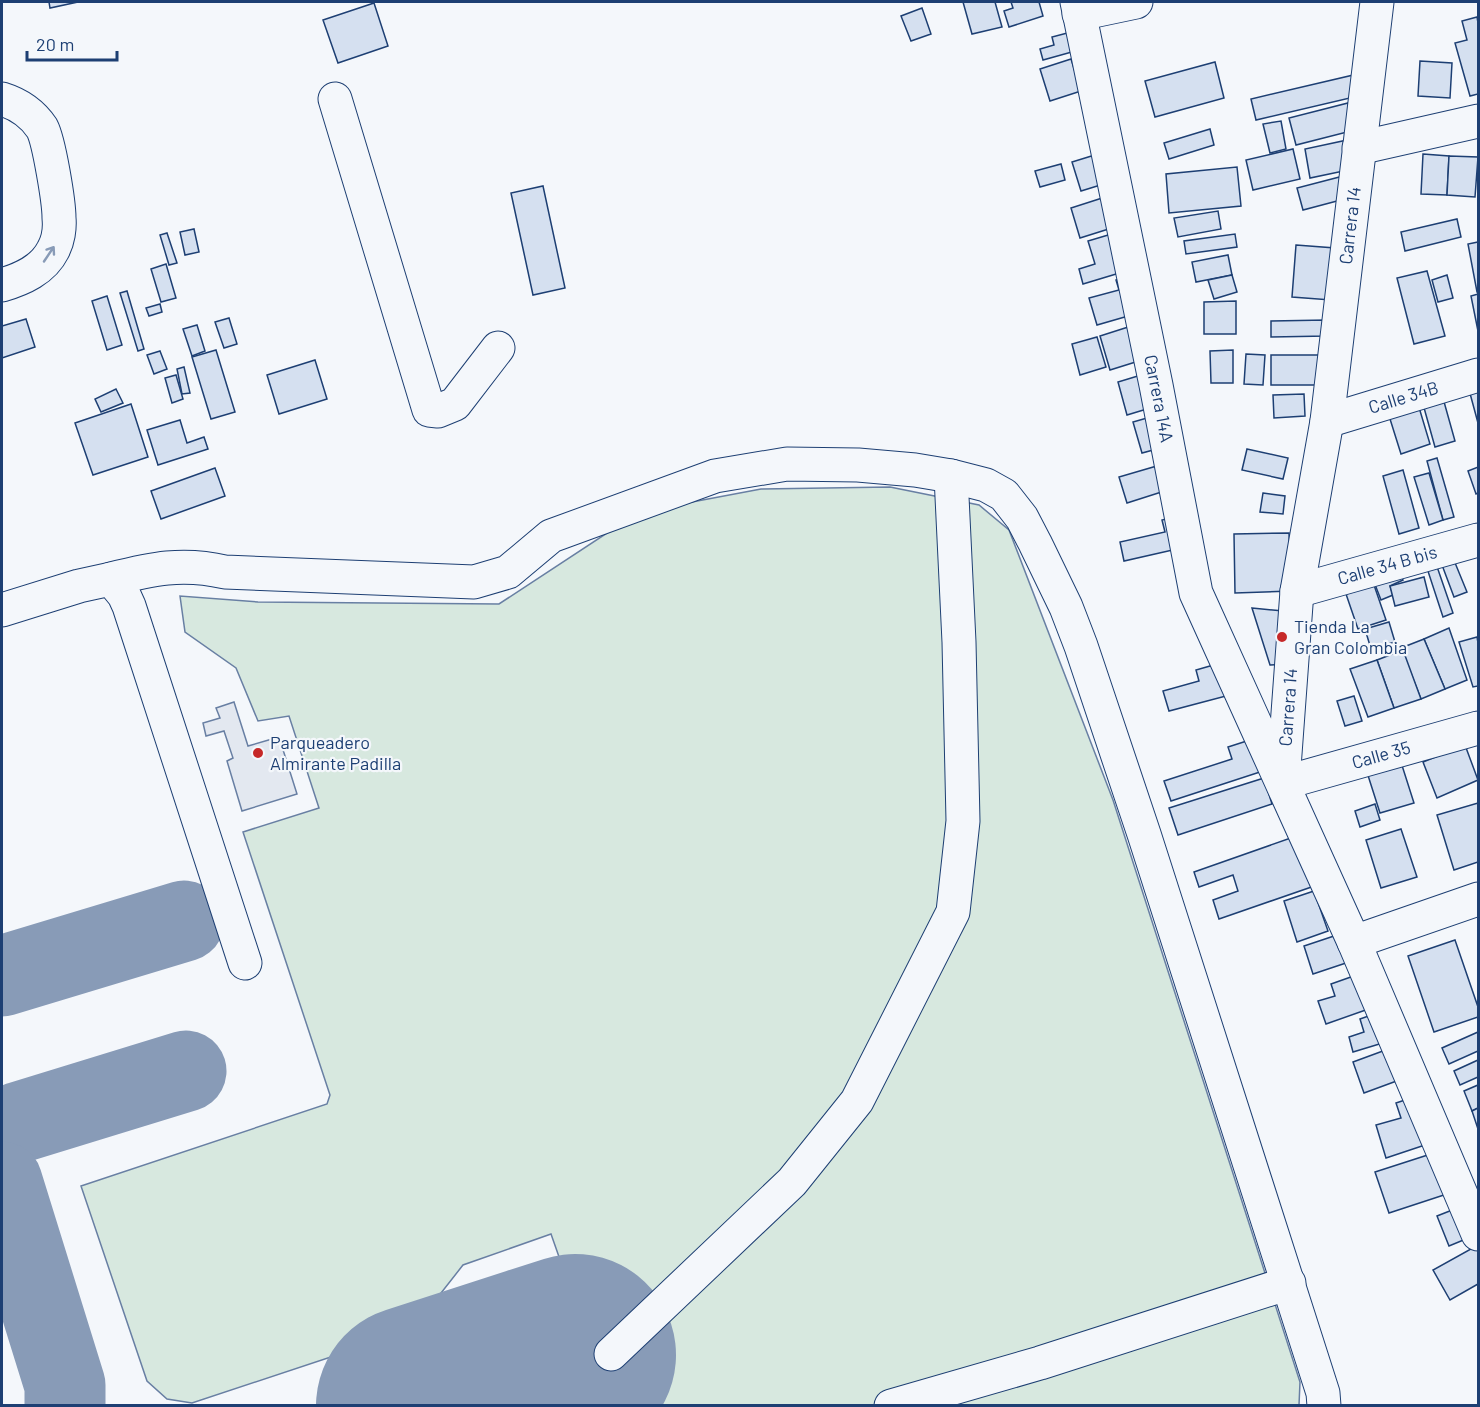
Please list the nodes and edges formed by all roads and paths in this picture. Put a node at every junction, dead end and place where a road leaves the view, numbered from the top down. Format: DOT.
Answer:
graph roads {
  1 [pos="1136,2"];
  2 [pos="1377,2"];
  3 [pos="1078,8"];
  4 [pos="2,99"];
  5 [pos="335,99"];
  6 [pos="1479,121"];
  7 [pos="1359,148"];
  8 [pos="2,285"];
  9 [pos="498,348"];
  10 [pos="1479,375"];
  11 [pos="1327,421"];
  12 [pos="951,476"];
  13 [pos="1479,540"];
  14 [pos="111,579"];
  15 [pos="1297,591"];
  16 [pos="2,610"];
  17 [pos="1479,728"];
  18 [pos="1283,783"];
  19 [pos="1479,899"];
  20 [pos="1354,942"];
  21 [pos="245,963"];
  22 [pos="1468,1180"];
  23 [pos="1479,1234"];
  24 [pos="1289,1284"];
  25 [pos="611,1354"];
  26 [pos="891,1406"];
  27 [pos="1324,1406"];
  1 -- 3 [label="street"];
  2 -- 7 [label="street, Carrera 14"];
  3 -- 18 [label="street, Carrera 14A"];
  8 -- 4 [label="street, one-way"];
  5 -- 9 [label="street"];
  6 -- 7 [label="street"];
  7 -- 11 [label="street, Carrera 14"];
  10 -- 11 [label="street, Calle 34B"];
  11 -- 15 [label="street, Carrera 14"];
  12 -- 14 [label="street"];
  12 -- 24 [label="street"];
  12 -- 25 [label="street"];
  13 -- 15 [label="street, Calle 34 B bis"];
  14 -- 16 [label="street"];
  14 -- 21 [label="street"];
  15 -- 18 [label="street, Carrera 14"];
  17 -- 18 [label="street, Calle 35"];
  18 -- 20 [label="street, Carrera 14"];
  19 -- 20 [label="street"];
  20 -- 22 [label="street, Carrera 14"];
  22 -- 23 [label="street, Carrera 14"];
  24 -- 26 [label="street"];
  24 -- 27 [label="street"];
}
